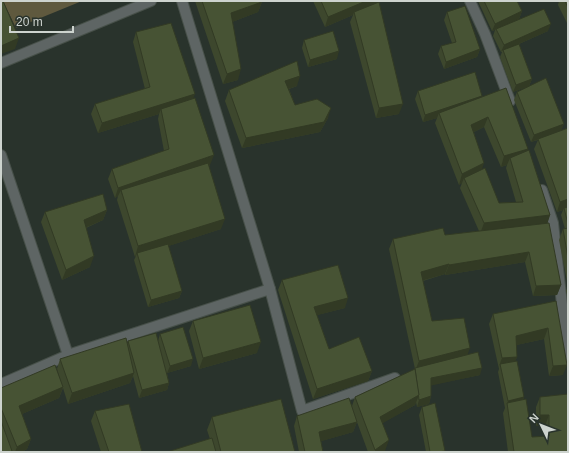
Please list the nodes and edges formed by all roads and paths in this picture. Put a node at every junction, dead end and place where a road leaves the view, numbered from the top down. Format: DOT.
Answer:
graph roads {
  1 [pos="151,1"];
  2 [pos="182,1"];
  3 [pos="470,1"];
  4 [pos="1,63"];
  5 [pos="514,114"];
  6 [pos="1,155"];
  7 [pos="538,179"];
  8 [pos="270,289"];
  9 [pos="68,355"];
  10 [pos="568,359"];
  11 [pos="395,378"];
  12 [pos="1,384"];
  1 -- 4 [label="street"];
  2 -- 8 [label="street"];
  3 -- 5 [label="street"];
  6 -- 9 [label="street"];
  7 -- 10 [label="street"];
  8 -- 9 [label="street"];
  8 -- 11 [label="street"];
  9 -- 12 [label="street"];
}
